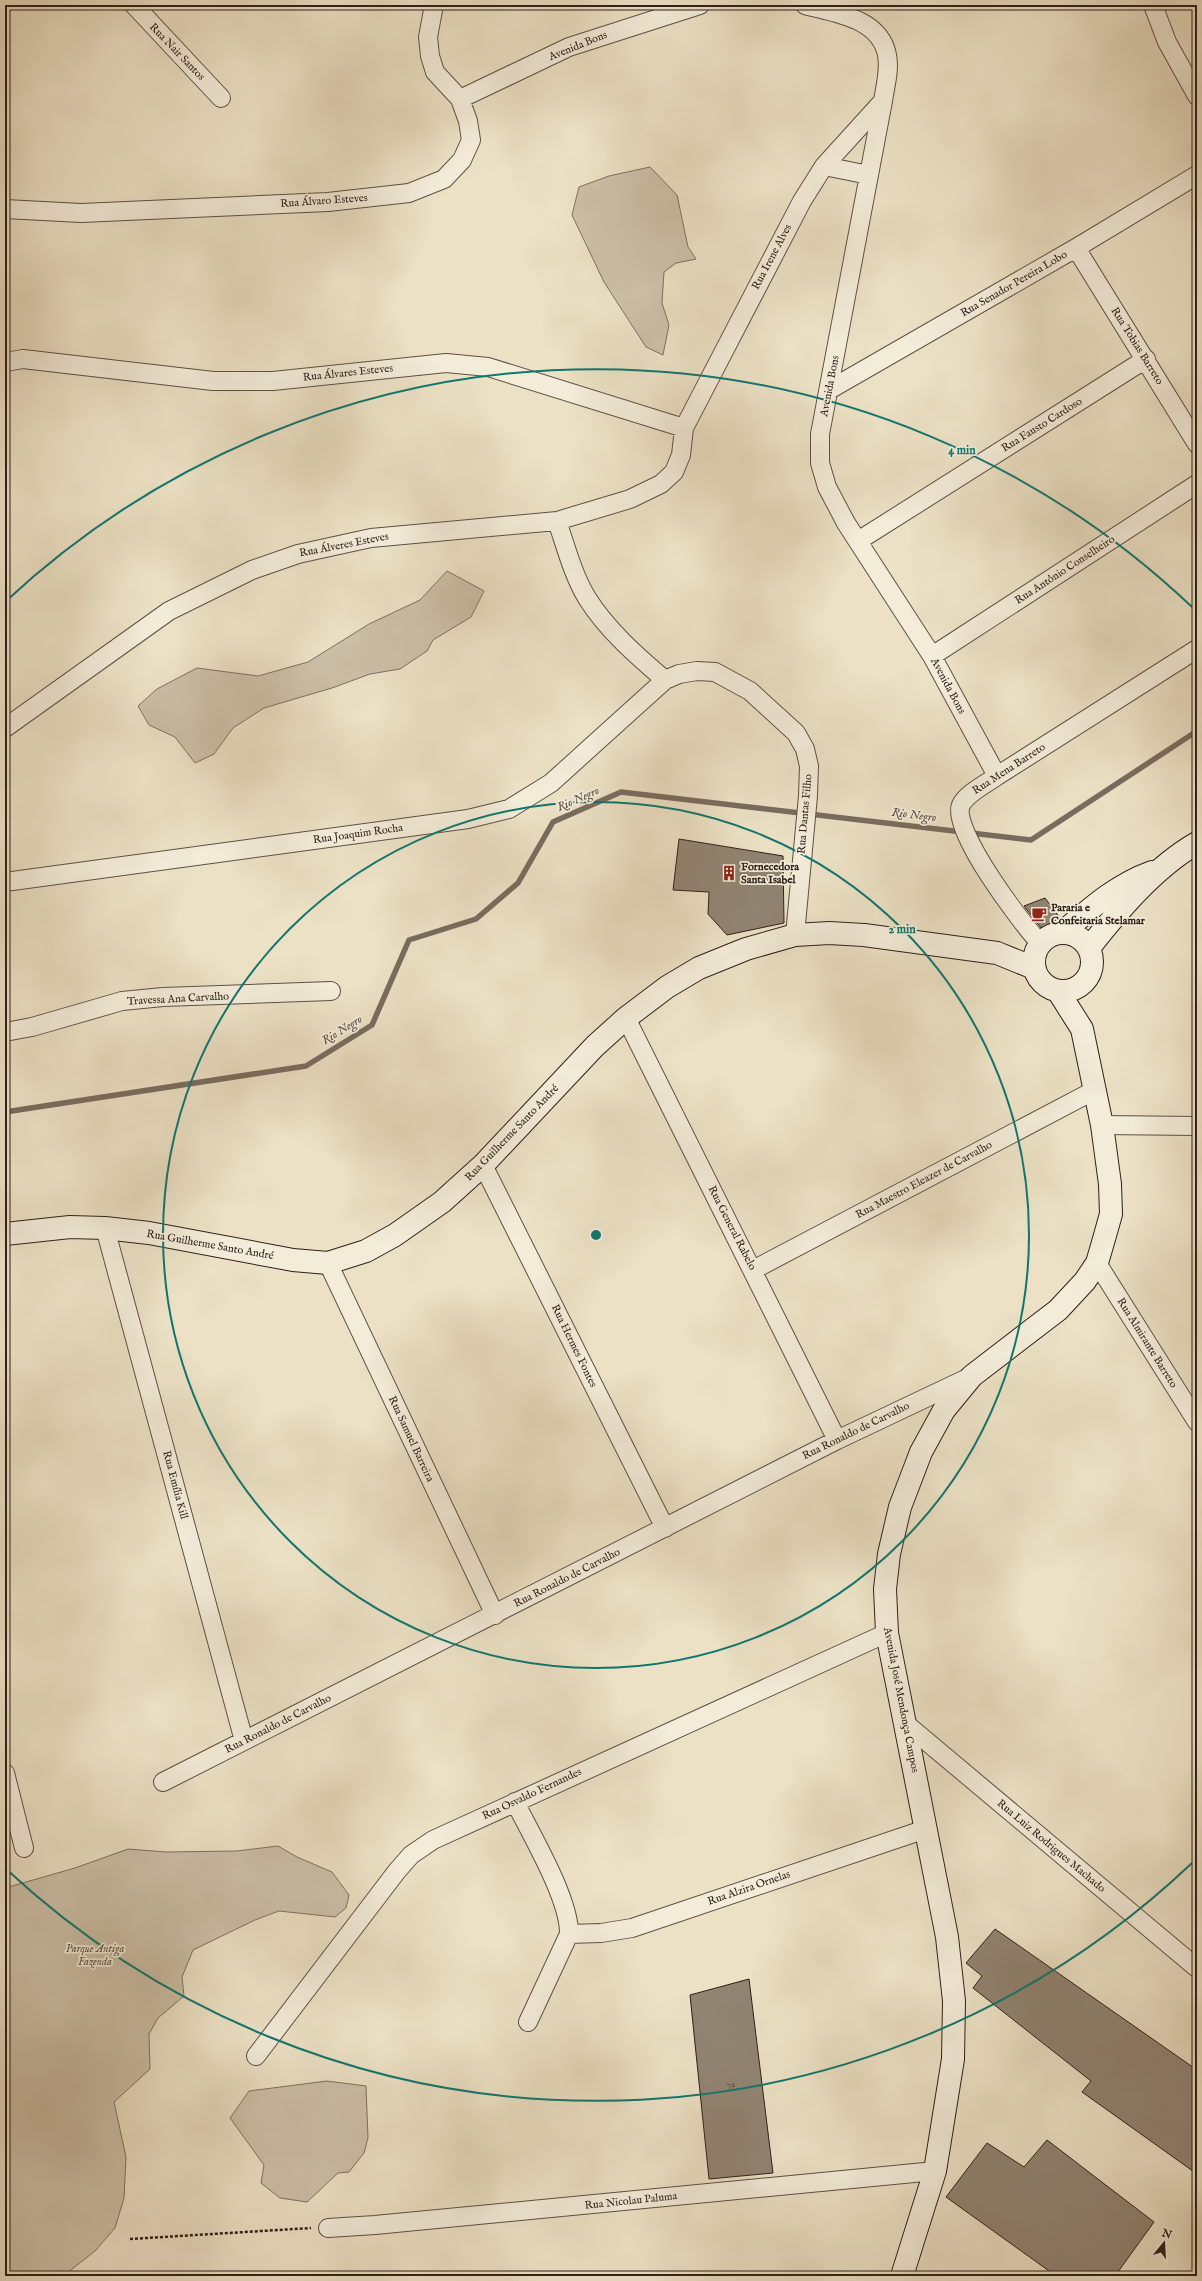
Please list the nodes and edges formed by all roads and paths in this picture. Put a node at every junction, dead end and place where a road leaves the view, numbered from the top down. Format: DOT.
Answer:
graph roads {
  1 [pos="134,5"];
  2 [pos="434,5"];
  3 [pos="700,5"];
  4 [pos="805,5"];
  5 [pos="1153,5"];
  6 [pos="1195,85"];
  7 [pos="221,98"];
  8 [pos="460,99"];
  9 [pos="883,101"];
  10 [pos="824,166"];
  11 [pos="1197,174"];
  12 [pos="869,175"];
  13 [pos="5,208"];
  14 [pos="1076,248"];
  15 [pos="1146,359"];
  16 [pos="5,362"];
  17 [pos="829,390"];
  18 [pos="684,428"];
  19 [pos="1197,444"];
  20 [pos="1197,484"];
  21 [pos="557,521"];
  22 [pos="858,541"];
  23 [pos="1197,649"];
  24 [pos="932,656"];
  25 [pos="665,680"];
  26 [pos="5,728"];
  27 [pos="997,776"];
  28 [pos="1195,847"];
  29 [pos="1162,869"];
  30 [pos="5,882"];
  31 [pos="1062,933"];
  32 [pos="795,935"];
  33 [pos="1089,948"];
  34 [pos="1037,953"];
  35 [pos="1088,978"];
  36 [pos="331,991"];
  37 [pos="1058,991"];
  38 [pos="626,1018"];
  39 [pos="1082,1029"];
  40 [pos="5,1032"];
  41 [pos="1095,1090"];
  42 [pos="1102,1125"];
  43 [pos="1197,1126"];
  44 [pos="484,1165"];
  45 [pos="105,1228"];
  46 [pos="5,1234"];
  47 [pos="328,1263"];
  48 [pos="1097,1263"];
  49 [pos="753,1270"];
  50 [pos="972,1376"];
  51 [pos="1197,1422"];
  52 [pos="837,1440"];
  53 [pos="664,1528"];
  54 [pos="495,1615"];
  55 [pos="887,1633"];
  56 [pos="906,1724"];
  57 [pos="244,1741"];
  58 [pos="5,1773"];
  59 [pos="163,1782"];
  60 [pos="515,1802"];
  61 [pos="926,1829"];
  62 [pos="24,1848"];
  63 [pos="570,1934"];
  64 [pos="1197,1968"];
  65 [pos="528,2022"];
  66 [pos="256,2056"];
  67 [pos="935,2171"];
  68 [pos="328,2228"];
  69 [pos="130,2239"];
  70 [pos="902,2276"];
  1 -- 7 [label="street, Rua Nair Santos"];
  2 -- 8 [label="street, Rua Álvaro Esteves"];
  3 -- 8 [label="street, Avenida Bons"];
  4 -- 9 [label="street, Avenida Bons"];
  5 -- 6 [label="street"];
  8 -- 13 [label="street, Rua Álvaro Esteves"];
  9 -- 10 [label="street, Rua Irene Alves"];
  9 -- 12 [label="street, Avenida Bons"];
  10 -- 12 [label="street"];
  10 -- 18 [label="street, Rua Irene Alves"];
  11 -- 14 [label="street, Rua Senador Pereira Lobo"];
  12 -- 17 [label="street, Avenida Bons"];
  14 -- 15 [label="street, Rua Tobias Barreto"];
  14 -- 17 [label="street, Rua Senador Pereira Lobo"];
  15 -- 19 [label="street, Rua Tobias Barreto"];
  15 -- 22 [label="street, Rua Fausto Cardoso"];
  16 -- 18 [label="street, Rua Álvares Esteves"];
  17 -- 22 [label="street, Avenida Bons"];
  18 -- 21 [label="street, Rua Álveres Esteves"];
  20 -- 24 [label="street, Rua Antônio Conselheiro"];
  21 -- 25 [label="street"];
  21 -- 26 [label="street, Rua Álveres Esteves"];
  22 -- 24 [label="street, Avenida Bons"];
  23 -- 27 [label="street, Rua Mena Barreto"];
  24 -- 27 [label="street, Avenida Bons"];
  25 -- 30 [label="street, Rua Joaquim Rocha"];
  25 -- 32 [label="street, Rua Dantas Filho"];
  27 -- 34 [label="street, Rua Mena Barreto"];
  28 -- 29 [label="main road"];
  29 -- 31 [label="main road"];
  29 -- 33 [label="main road"];
  31 -- 33 [label="main road"];
  31 -- 34 [label="main road"];
  32 -- 34 [label="main road, Rua Guilherme Santo André"];
  32 -- 38 [label="main road, Rua Guilherme Santo André"];
  33 -- 35 [label="main road"];
  34 -- 37 [label="main road"];
  35 -- 37 [label="main road"];
  35 -- 39 [label="main road, Avenida José Mendonça Campos"];
  36 -- 40 [label="street, Travessa Ana Carvalho"];
  37 -- 39 [label="main road, Avenida José Mendonça Campos"];
  38 -- 44 [label="main road, Rua Guilherme Santo André"];
  38 -- 49 [label="street, Rua General Rabelo"];
  39 -- 41 [label="main road, Avenida José Mendonça Campos"];
  41 -- 42 [label="main road, Avenida José Mendonça Campos"];
  41 -- 49 [label="street, Rua Maestro Eleazer de Carvalho"];
  42 -- 43 [label="street"];
  42 -- 48 [label="main road, Avenida José Mendonça Campos"];
  44 -- 47 [label="main road, Rua Guilherme Santo André"];
  44 -- 53 [label="street, Rua Hermes Fontes"];
  45 -- 46 [label="main road, Rua Guilherme Santo André"];
  45 -- 47 [label="main road, Rua Guilherme Santo André"];
  45 -- 57 [label="street, Rua Emília Kill"];
  47 -- 54 [label="street, Rua Samuel Barreira"];
  48 -- 50 [label="main road, Avenida José Mendonça Campos"];
  48 -- 51 [label="street, Rua Almirante Barreto"];
  49 -- 52 [label="street, Rua General Rabelo"];
  50 -- 52 [label="street, Rua Ronaldo de Carvalho"];
  50 -- 55 [label="main road, Avenida José Mendonça Campos"];
  52 -- 53 [label="street, Rua Ronaldo de Carvalho"];
  53 -- 54 [label="street, Rua Ronaldo de Carvalho"];
  54 -- 57 [label="street, Rua Ronaldo de Carvalho"];
  55 -- 56 [label="main road, Avenida José Mendonça Campos"];
  55 -- 60 [label="street, Rua Osvaldo Fernandes"];
  56 -- 61 [label="main road, Avenida José Mendonça Campos"];
  56 -- 64 [label="street, Rua Luiz Rodrigues Machado"];
  57 -- 59 [label="street, Rua Ronaldo de Carvalho"];
  58 -- 62 [label="street"];
  60 -- 63 [label="street"];
  60 -- 66 [label="street, Rua Osvaldo Fernandes"];
  61 -- 63 [label="street, Rua Alzira Ornelas"];
  61 -- 67 [label="main road, Avenida José Mendonça Campos"];
  63 -- 65 [label="street"];
  67 -- 68 [label="street, Rua Nicolau Paluma"];
  67 -- 70 [label="main road, Avenida José Mendonça Campos"];
  68 -- 69 [label="path"];
}
